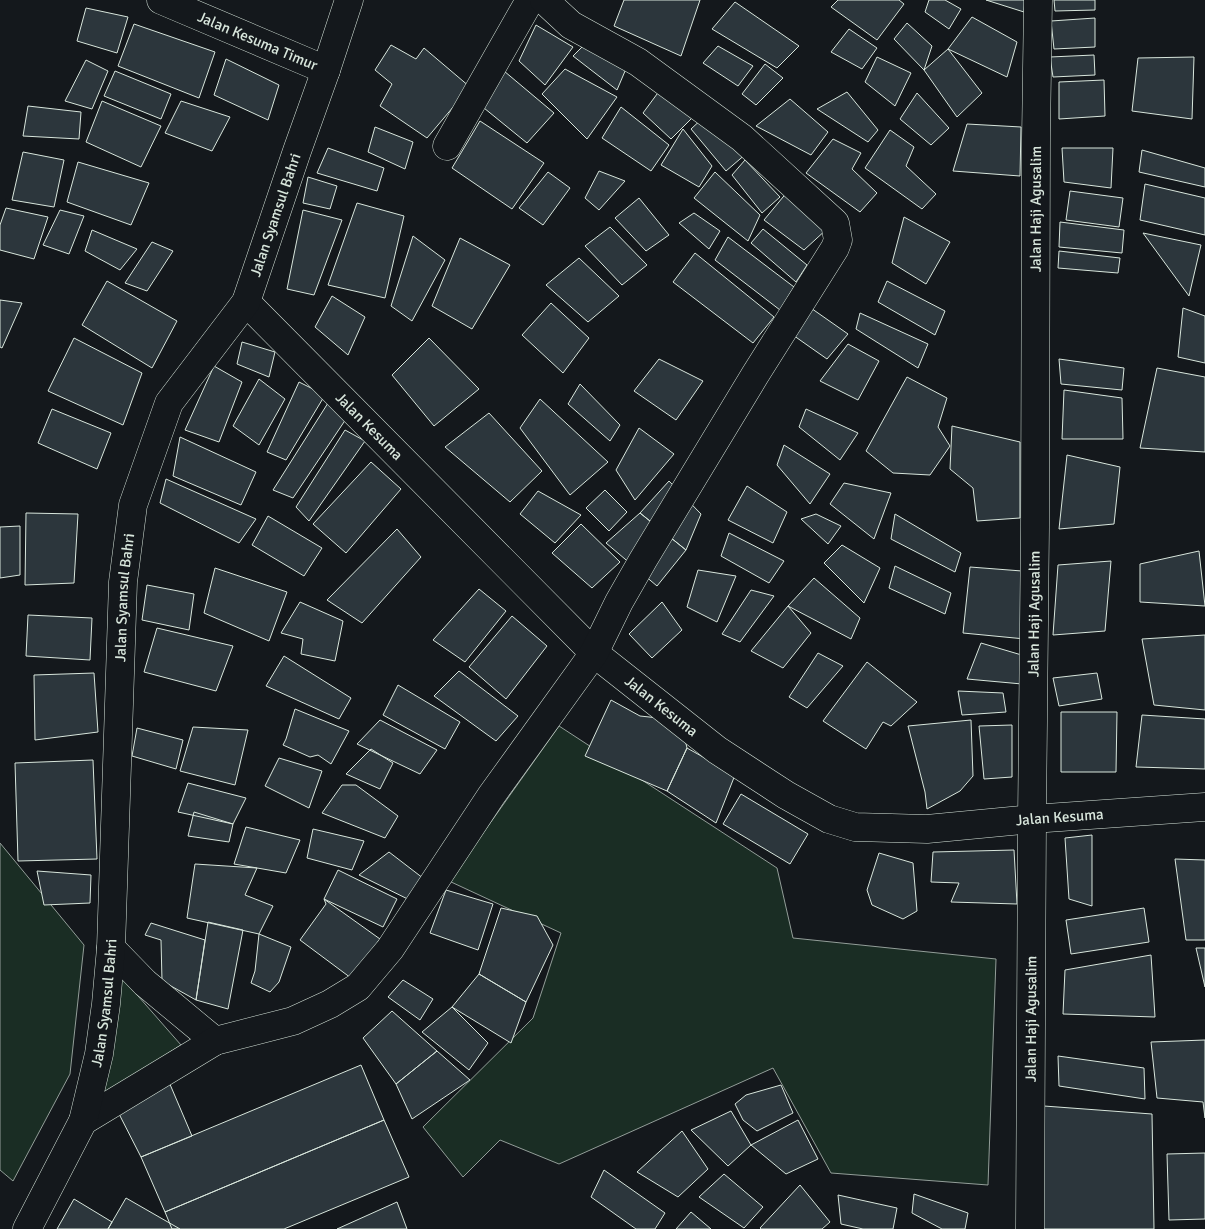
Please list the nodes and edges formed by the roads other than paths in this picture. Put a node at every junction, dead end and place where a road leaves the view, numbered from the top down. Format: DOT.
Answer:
graph roads {
  1 [pos="162,0"];
  2 [pos="349,0"];
  3 [pos="530,0"];
  4 [pos="544,0"];
  5 [pos="1038,0"];
  6 [pos="326,70"];
  7 [pos="447,146"];
  8 [pos="246,302"];
  9 [pos="594,653"];
  10 [pos="1205,806"];
  11 [pos="1032,819"];
  12 [pos="111,948"];
  13 [pos="215,1041"];
  14 [pos="83,1121"];
  15 [pos="27,1229"];
  16 [pos="1030,1229"];
  1 -- 6 [label="street, Jalan Kesuma Timur"];
  2 -- 6 [label="street, Jalan Syamsul Bahri"];
  3 -- 7 [label="street"];
  4 -- 9 [label="street"];
  5 -- 11 [label="street, Jalan Haji Agusalim"];
  6 -- 8 [label="street, Jalan Syamsul Bahri"];
  8 -- 9 [label="street, Jalan Kesuma"];
  8 -- 12 [label="street, Jalan Syamsul Bahri"];
  9 -- 11 [label="street, Jalan Kesuma"];
  9 -- 13 [label="street"];
  10 -- 11 [label="street, Jalan Kesuma"];
  11 -- 16 [label="street, Jalan Haji Agusalim"];
  12 -- 13 [label="street"];
  12 -- 14 [label="street, Jalan Syamsul Bahri"];
  13 -- 14 [label="street"];
  14 -- 15 [label="street, Jalan Syamsul Bahri"];
}
